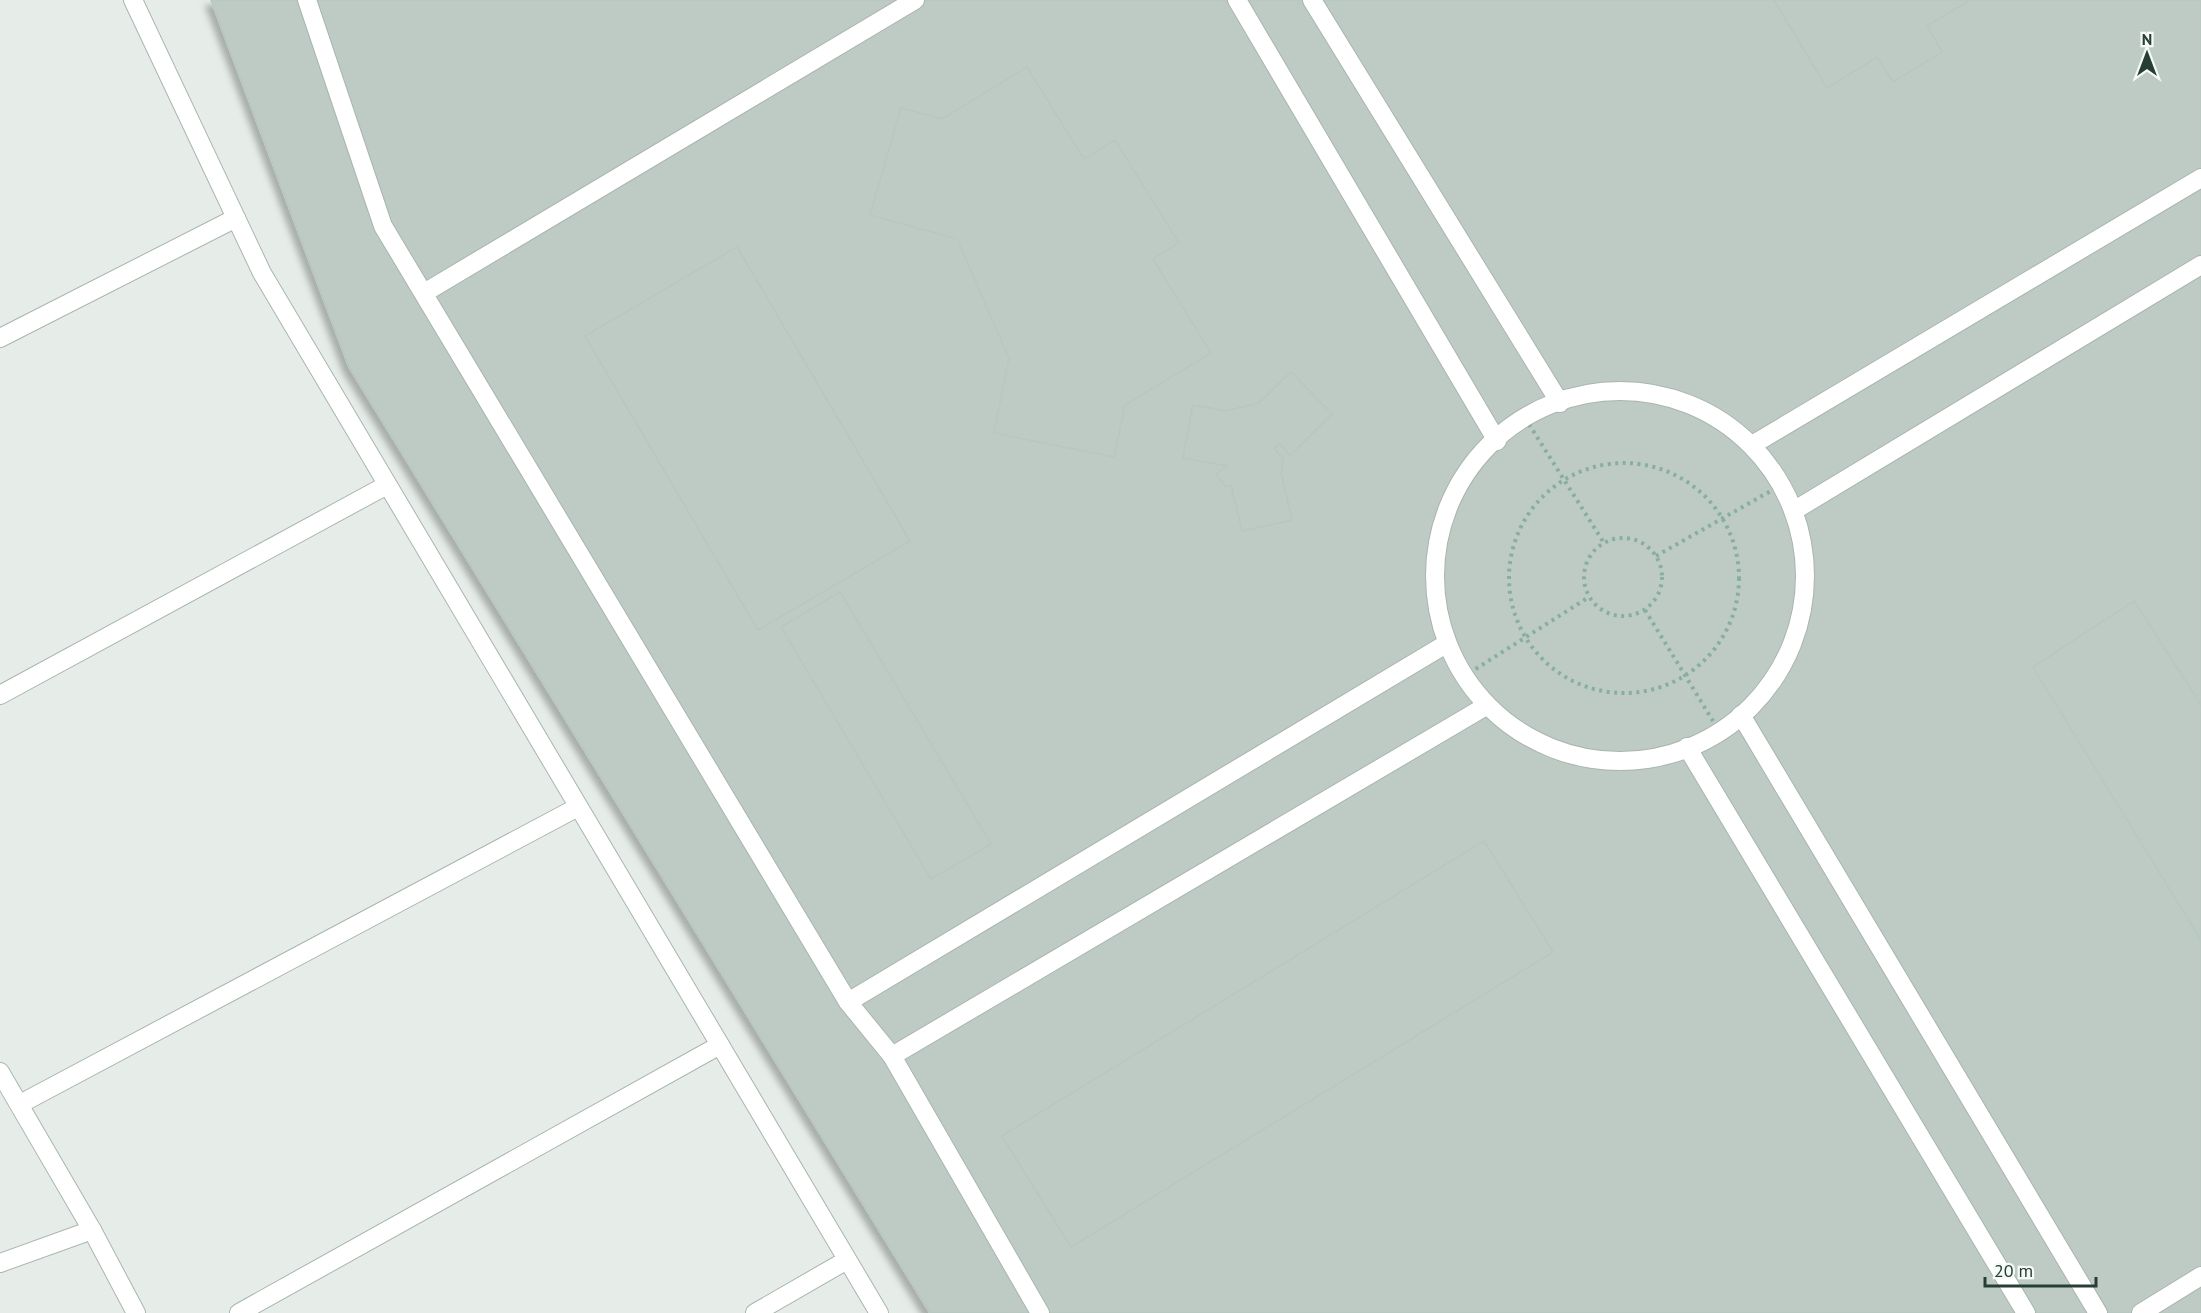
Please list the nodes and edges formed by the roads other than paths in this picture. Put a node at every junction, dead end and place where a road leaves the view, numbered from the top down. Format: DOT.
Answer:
graph roads {
  1 [pos="133,0"];
  2 [pos="307,0"];
  3 [pos="915,0"];
  4 [pos="1237,0"];
  5 [pos="1312,0"];
  6 [pos="2201,178"];
  7 [pos="236,218"];
  8 [pos="2201,265"];
  9 [pos="424,293"];
  10 [pos="0,338"];
  11 [pos="1560,402"];
  12 [pos="1497,441"];
  13 [pos="1752,445"];
  14 [pos="387,485"];
  15 [pos="1795,510"];
  16 [pos="1446,644"];
  17 [pos="0,695"];
  18 [pos="1486,706"];
  19 [pos="1741,715"];
  20 [pos="1687,747"];
  21 [pos="578,807"];
  22 [pos="849,1002"];
  23 [pos="720,1045"];
  24 [pos="892,1056"];
  25 [pos="2,1079"];
  26 [pos="20,1104"];
  27 [pos="92,1230"];
  28 [pos="847,1260"];
  29 [pos="0,1263"];
  30 [pos="2201,1276"];
  31 [pos="136,1313"];
  32 [pos="240,1313"];
  33 [pos="755,1313"];
  34 [pos="879,1313"];
  35 [pos="1040,1313"];
  36 [pos="2026,1313"];
  37 [pos="2098,1313"];
  38 [pos="2141,1313"];
  1 -- 7 [label="street"];
  2 -- 9 [label="street"];
  3 -- 9 [label="street"];
  4 -- 12 [label="street"];
  5 -- 11 [label="street"];
  6 -- 13 [label="street"];
  7 -- 10 [label="street"];
  7 -- 14 [label="street"];
  8 -- 15 [label="street"];
  9 -- 22 [label="street"];
  11 -- 12 [label="street"];
  11 -- 13 [label="street"];
  12 -- 16 [label="street"];
  13 -- 15 [label="street"];
  14 -- 17 [label="street"];
  14 -- 21 [label="street"];
  15 -- 19 [label="street"];
  16 -- 18 [label="street"];
  16 -- 22 [label="street"];
  18 -- 20 [label="street"];
  18 -- 24 [label="street"];
  19 -- 20 [label="street"];
  19 -- 37 [label="street"];
  20 -- 36 [label="street"];
  21 -- 23 [label="street"];
  21 -- 26 [label="street"];
  22 -- 24 [label="street"];
  23 -- 28 [label="street"];
  23 -- 32 [label="street"];
  24 -- 35 [label="street"];
  25 -- 26 [label="street"];
  26 -- 27 [label="street"];
  27 -- 29 [label="street"];
  27 -- 31 [label="street"];
  28 -- 33 [label="street"];
  28 -- 34 [label="street"];
  30 -- 38 [label="street"];
}
